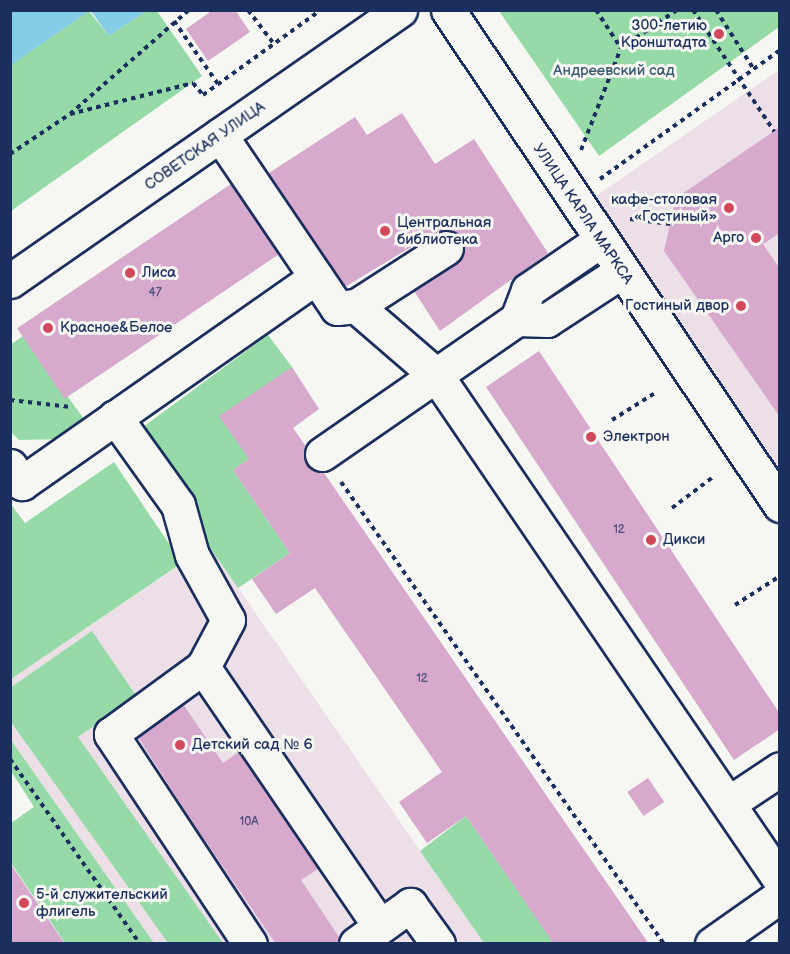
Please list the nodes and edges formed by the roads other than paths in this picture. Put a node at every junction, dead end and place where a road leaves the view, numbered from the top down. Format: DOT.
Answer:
graph roads {
  1 [pos="400,10"];
  2 [pos="448,10"];
  3 [pos="220,135"];
  4 [pos="601,240"];
  5 [pos="446,248"];
  6 [pos="622,271"];
  7 [pos="316,277"];
  8 [pos="10,281"];
  9 [pos="356,306"];
  10 [pos="517,319"];
  11 [pos="436,375"];
  12 [pos="117,415"];
  13 [pos="322,454"];
  14 [pos="10,466"];
  15 [pos="780,505"];
  16 [pos="203,667"];
  17 [pos="780,770"];
  18 [pos="729,803"];
  19 [pos="780,880"];
  20 [pos="780,896"];
  21 [pos="368,935"];
  22 [pos="250,944"];
  23 [pos="438,944"];
  24 [pos="712,944"];
  1 -- 3 [label="street, СОВЕТСКАЯ УЛИЦА"];
  2 -- 4 [label="street, УЛИЦА КАРЛА МАРКСА"];
  3 -- 7 [label="street"];
  3 -- 8 [label="street, СОВЕТСКАЯ УЛИЦА"];
  4 -- 6 [label="street, УЛИЦА КАРЛА МАРКСА"];
  4 -- 10 [label="street"];
  5 -- 9 [label="street"];
  6 -- 10 [label="street"];
  6 -- 15 [label="street, УЛИЦА КАРЛА МАРКСА"];
  7 -- 9 [label="street"];
  7 -- 12 [label="street"];
  9 -- 11 [label="street"];
  10 -- 11 [label="street"];
  11 -- 13 [label="street"];
  11 -- 18 [label="street"];
  12 -- 14 [label="street"];
  12 -- 16 [label="street"];
  16 -- 21 [label="street"];
  16 -- 22 [label="street"];
  17 -- 18 [label="street"];
  18 -- 19 [label="street"];
  20 -- 24 [label="street"];
  21 -- 23 [label="street"];
}
